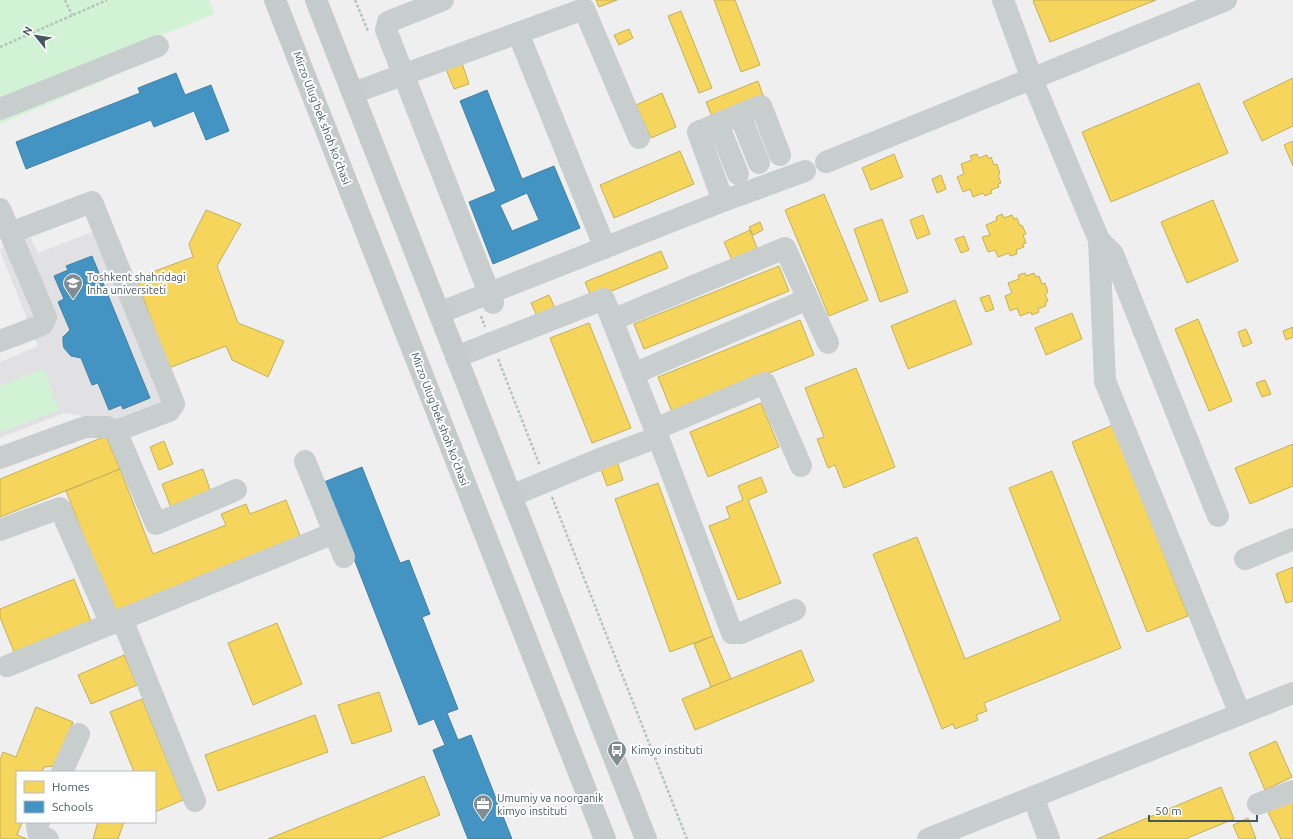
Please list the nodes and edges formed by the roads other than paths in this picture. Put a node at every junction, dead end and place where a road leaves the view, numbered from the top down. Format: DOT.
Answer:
graph roads {
  1 [pos="275,0"];
  2 [pos="316,0"];
  3 [pos="443,0"];
  4 [pos="1003,0"];
  5 [pos="1226,0"];
  6 [pos="518,33"];
  7 [pos="158,46"];
  8 [pos="404,74"];
  9 [pos="1032,79"];
  10 [pos="353,93"];
  11 [pos="0,109"];
  12 [pos="740,115"];
  13 [pos="718,124"];
  14 [pos="639,138"];
  15 [pos="780,155"];
  16 [pos="826,162"];
  17 [pos="759,163"];
  18 [pos="805,171"];
  19 [pos="738,174"];
  20 [pos="724,201"];
  21 [pos="0,209"];
  22 [pos="10,233"];
  23 [pos="1098,240"];
  24 [pos="605,248"];
  25 [pos="808,299"];
  26 [pos="488,311"];
  27 [pos="439,313"];
  28 [pos="612,320"];
  29 [pos="0,341"];
  30 [pos="828,343"];
  31 [pos="456,357"];
  32 [pos="633,374"];
  33 [pos="116,431"];
  34 [pos="656,433"];
  35 [pos="0,458"];
  36 [pos="305,461"];
  37 [pos="801,466"];
  38 [pos="236,490"];
  39 [pos="511,496"];
  40 [pos="1218,516"];
  41 [pos="0,530"];
  42 [pos="334,533"];
  43 [pos="1293,540"];
  44 [pos="344,557"];
  45 [pos="1244,559"];
  46 [pos="795,610"];
  47 [pos="116,622"];
  48 [pos="7,666"];
  49 [pos="1293,693"];
  50 [pos="1240,714"];
  51 [pos="79,734"];
  52 [pos="62,771"];
  53 [pos="1293,791"];
  54 [pos="1033,797"];
  55 [pos="195,801"];
  56 [pos="1258,804"];
  57 [pos="38,823"];
  58 [pos="48,839"];
  59 [pos="606,839"];
  60 [pos="646,839"];
  61 [pos="928,839"];
  62 [pos="1049,839"];
  1 -- 59 [label="main road, Mirzo Ulug'bek shoh ko'chasi"];
  2 -- 10 [label="main road"];
  3 -- 8 [label="street"];
  4 -- 9 [label="street"];
  5 -- 9 [label="street"];
  6 -- 8 [label="street"];
  6 -- 14 [label="street"];
  6 -- 24 [label="street"];
  7 -- 11 [label="street"];
  8 -- 10 [label="street"];
  8 -- 26 [label="street"];
  9 -- 16 [label="street"];
  9 -- 23 [label="street"];
  10 -- 27 [label="main road"];
  12 -- 13 [label="street"];
  12 -- 15 [label="street"];
  12 -- 17 [label="street"];
  13 -- 19 [label="street"];
  13 -- 20 [label="street"];
  18 -- 20 [label="street"];
  20 -- 24 [label="street"];
  21 -- 22 [label="street"];
  22 -- 29 [label="street"];
  22 -- 33 [label="street"];
  23 -- 40 [label="street"];
  23 -- 50 [label="street"];
  24 -- 27 [label="street"];
  25 -- 28 [label="street"];
  25 -- 30 [label="street"];
  25 -- 32 [label="street"];
  27 -- 31 [label="main road"];
  28 -- 31 [label="street"];
  28 -- 32 [label="street"];
  31 -- 39 [label="main road"];
  32 -- 34 [label="street"];
  33 -- 35 [label="street"];
  33 -- 38 [label="street"];
  34 -- 37 [label="street"];
  34 -- 39 [label="street"];
  34 -- 46 [label="street"];
  36 -- 42 [label="street"];
  39 -- 60 [label="main road"];
  41 -- 47 [label="street"];
  42 -- 44 [label="street"];
  42 -- 47 [label="street"];
  43 -- 45 [label="street"];
  47 -- 48 [label="street"];
  47 -- 55 [label="street"];
  49 -- 50 [label="street"];
  50 -- 54 [label="street"];
  51 -- 52 [label="street"];
  53 -- 56 [label="street"];
  54 -- 61 [label="street"];
  54 -- 62 [label="street"];
  57 -- 58 [label="street"];
}
